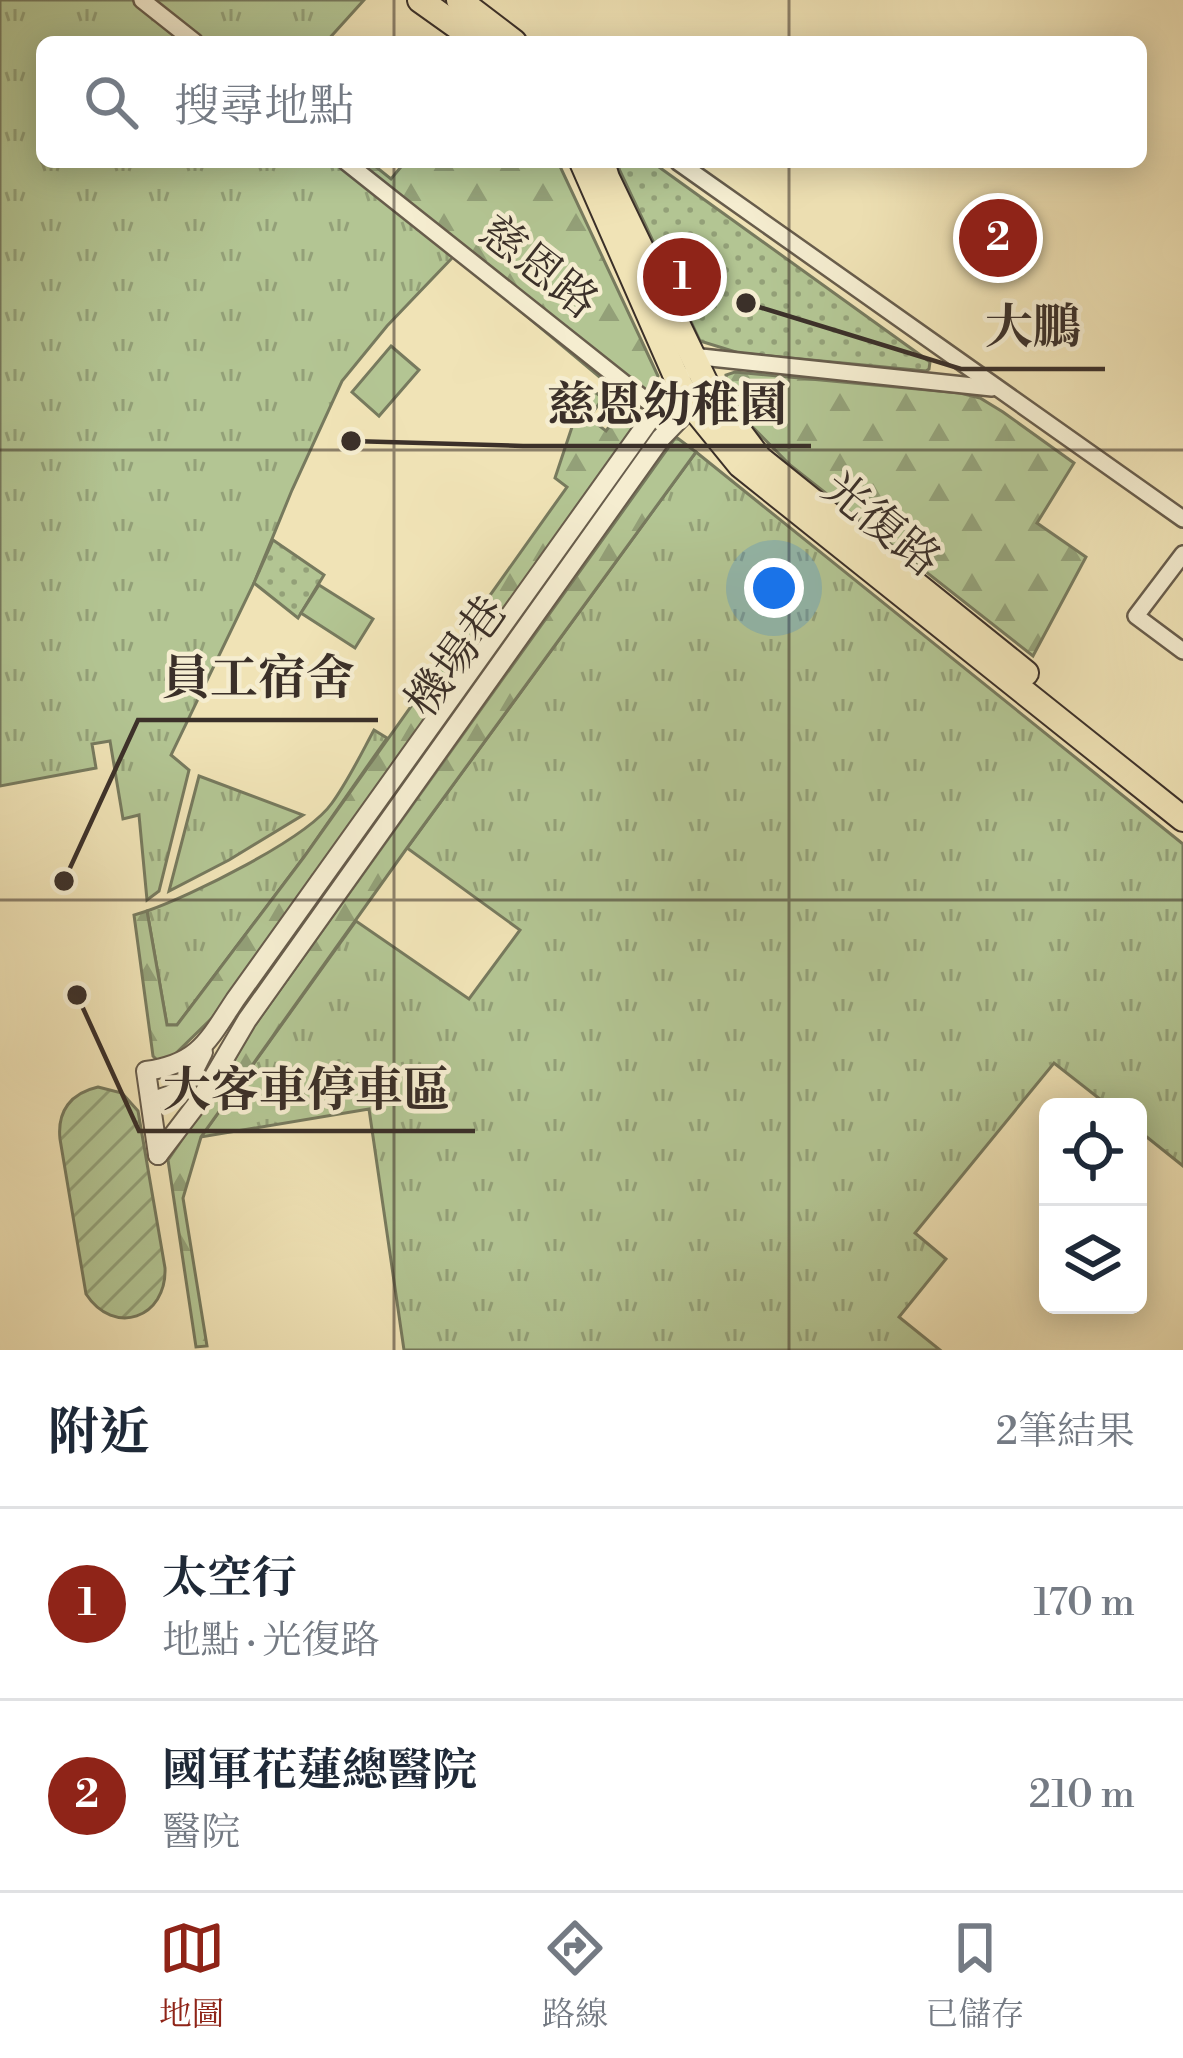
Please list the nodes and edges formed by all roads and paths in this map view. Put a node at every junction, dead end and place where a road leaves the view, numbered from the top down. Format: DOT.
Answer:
graph roads {
  1 [pos="142,0"];
  2 [pos="420,0"];
  3 [pos="459,0"];
  4 [pos="187,36"];
  5 [pos="470,36"];
  6 [pos="506,36"];
  7 [pos="354,168"];
  8 [pos="585,168"];
  9 [pos="604,168"];
  10 [pos="686,168"];
  11 [pos="692,356"];
  12 [pos="678,381"];
  13 [pos="995,388"];
  14 [pos="701,400"];
  15 [pos="657,409"];
  16 [pos="613,489"];
  17 [pos="1183,519"];
  18 [pos="1183,554"];
  19 [pos="1183,651"];
  20 [pos="1183,798"];
  21 [pos="1183,819"];
  22 [pos="211,1037"];
  23 [pos="151,1101"];
  1 -- 4 [label="street"];
  2 -- 5 [label="main road"];
  3 -- 6 [label="main road"];
  7 -- 15 [label="street, 慈恩路"];
  8 -- 12 [label="main road, 光復路"];
  9 -- 11 [label="main road, 光復路"];
  10 -- 13 [label="street"];
  11 -- 12 [label="street, 機場巷"];
  11 -- 13 [label="street"];
  11 -- 14 [label="main road, 光復路"];
  12 -- 14 [label="main road, 光復路"];
  12 -- 15 [label="street, 機場巷"];
  13 -- 17 [label="street"];
  14 -- 15 [label="street"];
  14 -- 16 [label="street, 機場巷"];
  14 -- 20 [label="main road, 光復路"];
  14 -- 21 [label="main road, 光復路"];
  15 -- 16 [label="street, 機場巷"];
  16 -- 22 [label="street, 機場巷"];
  16 -- 23 [label="street, 機場巷"];
  18 -- 19 [label="street"];
  22 -- 23 [label="street, 機場巷"];
  22 -- 23 [label="street, 機場巷"];
}
